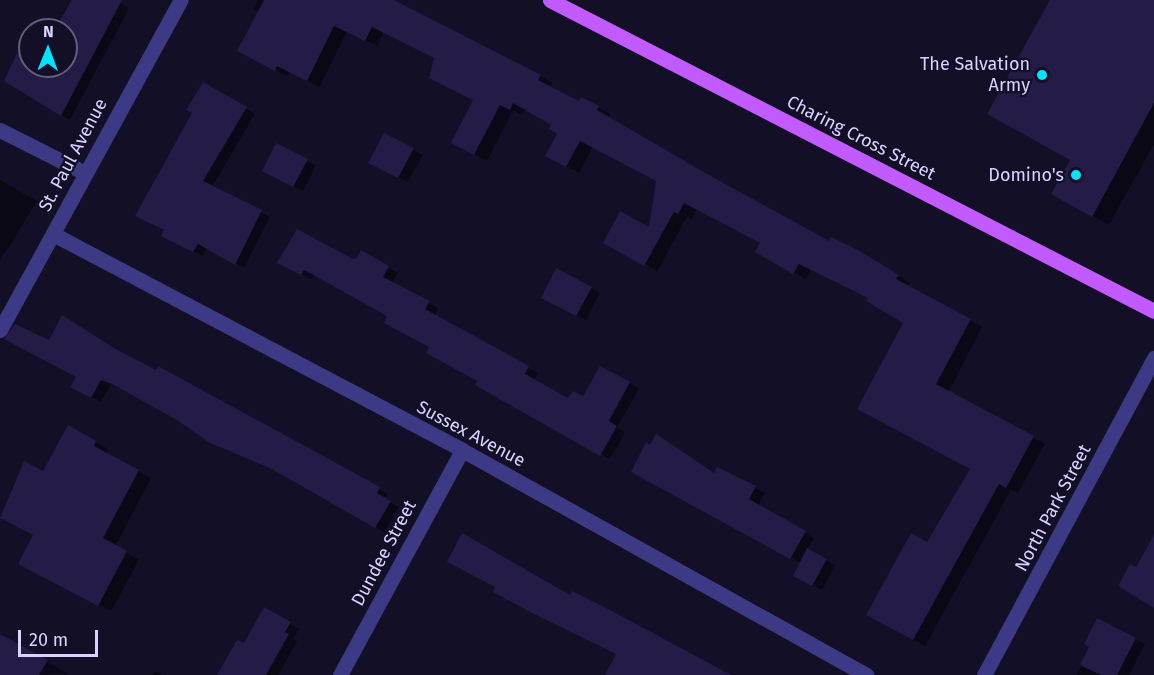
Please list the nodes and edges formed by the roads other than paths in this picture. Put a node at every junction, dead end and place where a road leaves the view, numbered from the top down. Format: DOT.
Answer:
graph roads {
  1 [pos="181,0"];
  2 [pos="550,0"];
  3 [pos="0,130"];
  4 [pos="83,172"];
  5 [pos="53,234"];
  6 [pos="1154,311"];
  7 [pos="0,330"];
  8 [pos="1154,358"];
  9 [pos="462,450"];
  10 [pos="340,675"];
  11 [pos="867,675"];
  12 [pos="984,675"];
  1 -- 4 [label="street, St. Paul Avenue"];
  2 -- 6 [label="main road, Charing Cross Street"];
  3 -- 4 [label="street"];
  4 -- 5 [label="street, St. Paul Avenue"];
  5 -- 7 [label="street, St. Paul Avenue"];
  5 -- 9 [label="street, Sussex Avenue"];
  8 -- 12 [label="street, North Park Street"];
  9 -- 10 [label="street, Dundee Street"];
  9 -- 11 [label="street, Sussex Avenue"];
}
